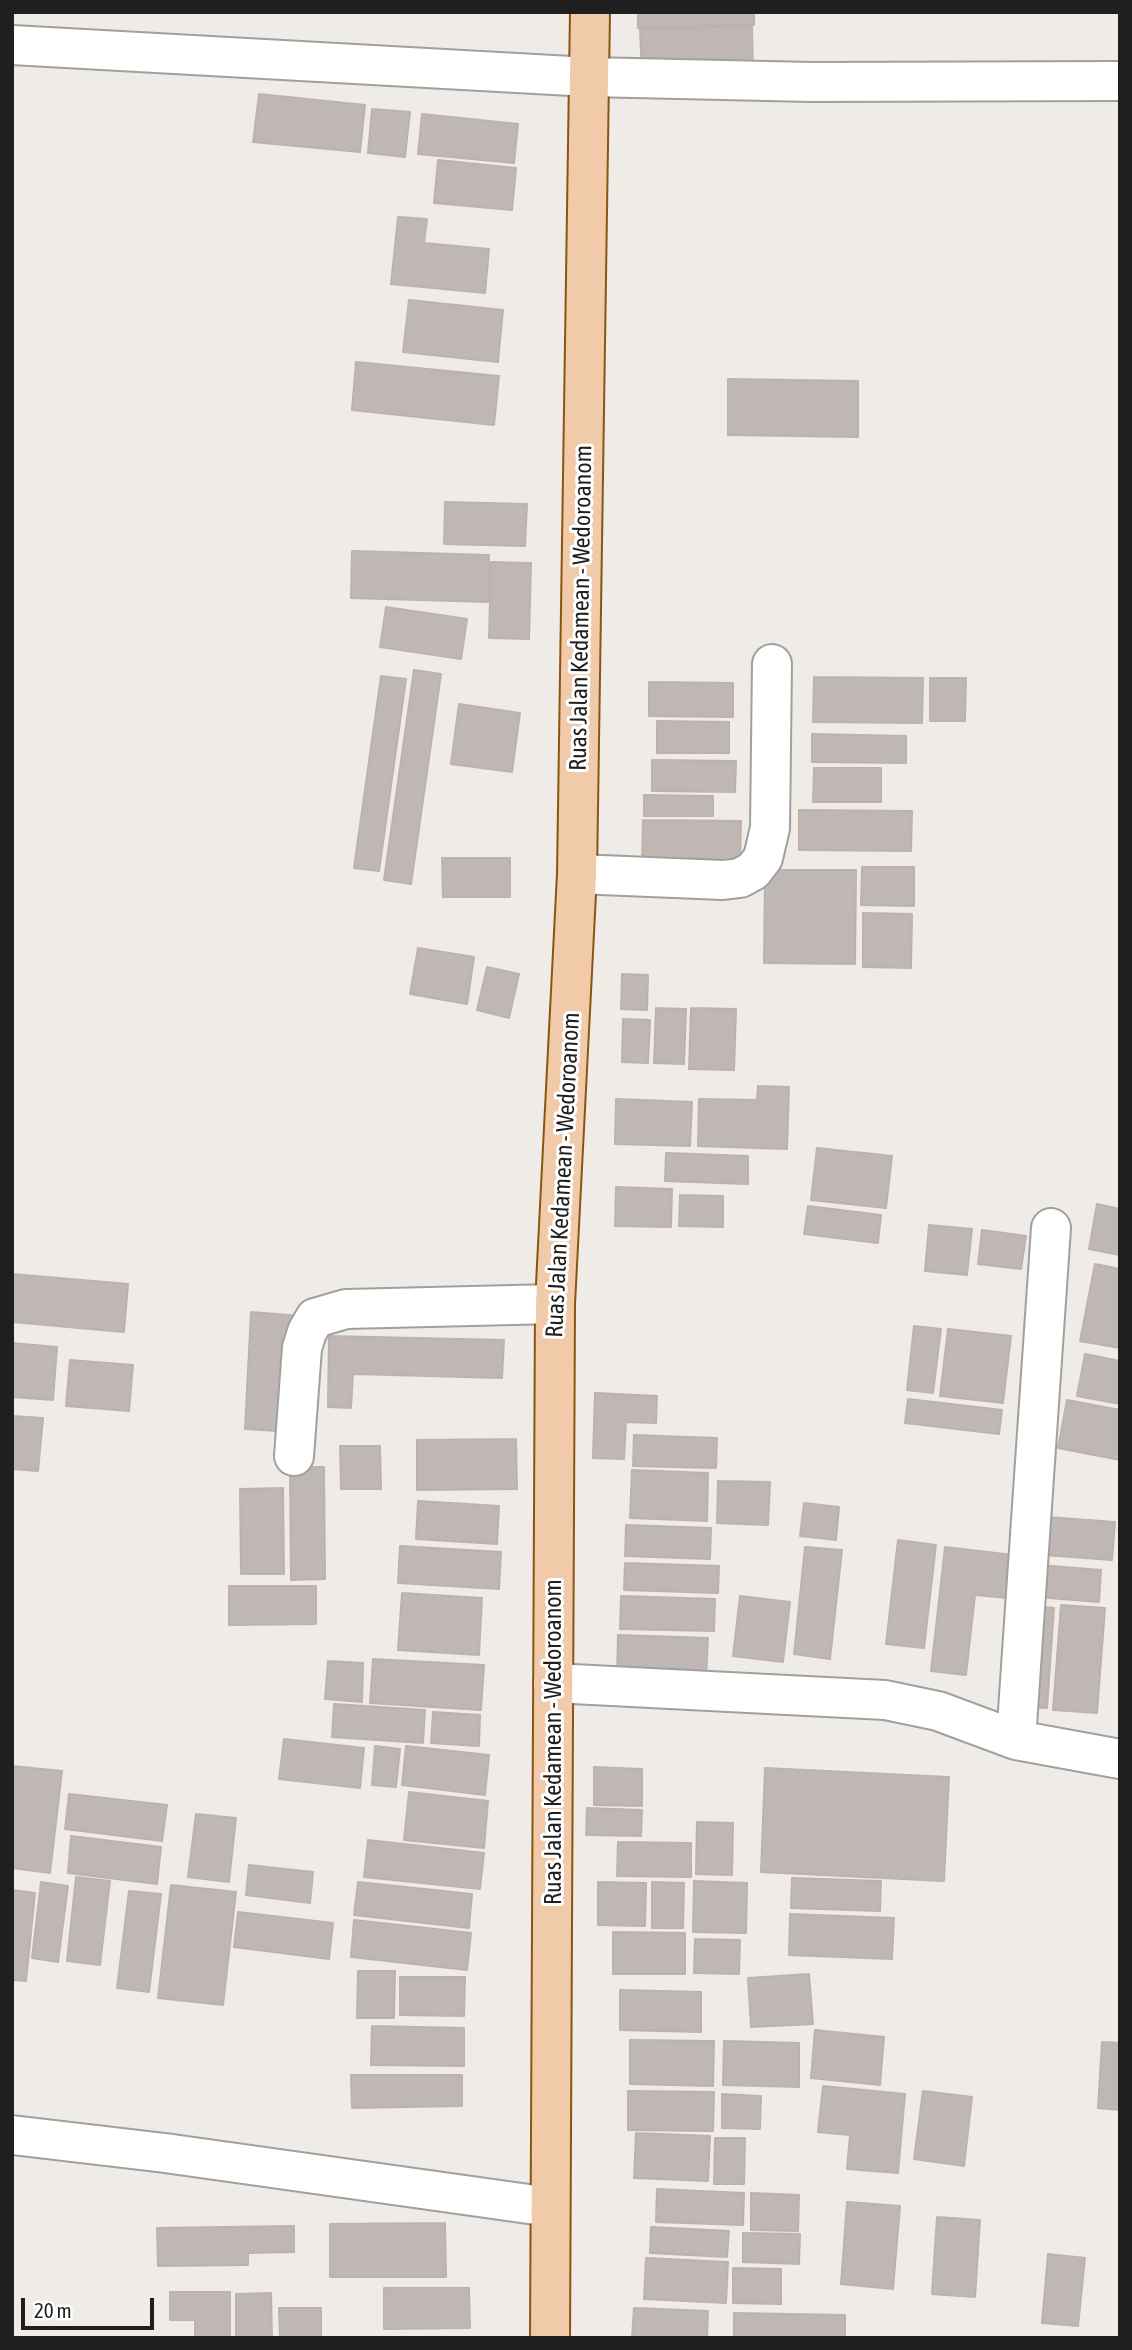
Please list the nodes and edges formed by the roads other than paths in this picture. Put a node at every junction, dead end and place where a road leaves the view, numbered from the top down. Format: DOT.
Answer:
graph roads {
  1 [pos="590,12"];
  2 [pos="12,45"];
  3 [pos="589,77"];
  4 [pos="1120,81"];
  5 [pos="772,664"];
  6 [pos="577,874"];
  7 [pos="1051,1228"];
  8 [pos="555,1304"];
  9 [pos="294,1456"];
  10 [pos="553,1683"];
  11 [pos="1016,1740"];
  12 [pos="1120,1759"];
  13 [pos="12,2135"];
  14 [pos="551,2207"];
  15 [pos="550,2338"];
  1 -- 3 [label="main road, Ruas Jalan Kedamean - Wedoroanom"];
  2 -- 3 [label="street"];
  3 -- 4 [label="street"];
  3 -- 6 [label="main road, Ruas Jalan Kedamean - Wedoroanom"];
  5 -- 6 [label="street"];
  6 -- 8 [label="main road, Ruas Jalan Kedamean - Wedoroanom"];
  7 -- 11 [label="street"];
  8 -- 9 [label="street"];
  8 -- 10 [label="main road, Ruas Jalan Kedamean - Wedoroanom"];
  10 -- 11 [label="street"];
  10 -- 14 [label="main road, Ruas Jalan Kedamean - Wedoroanom"];
  11 -- 12 [label="street"];
  13 -- 14 [label="street"];
  14 -- 15 [label="main road, Ruas Jalan Kedamean - Wedoroanom"];
}
